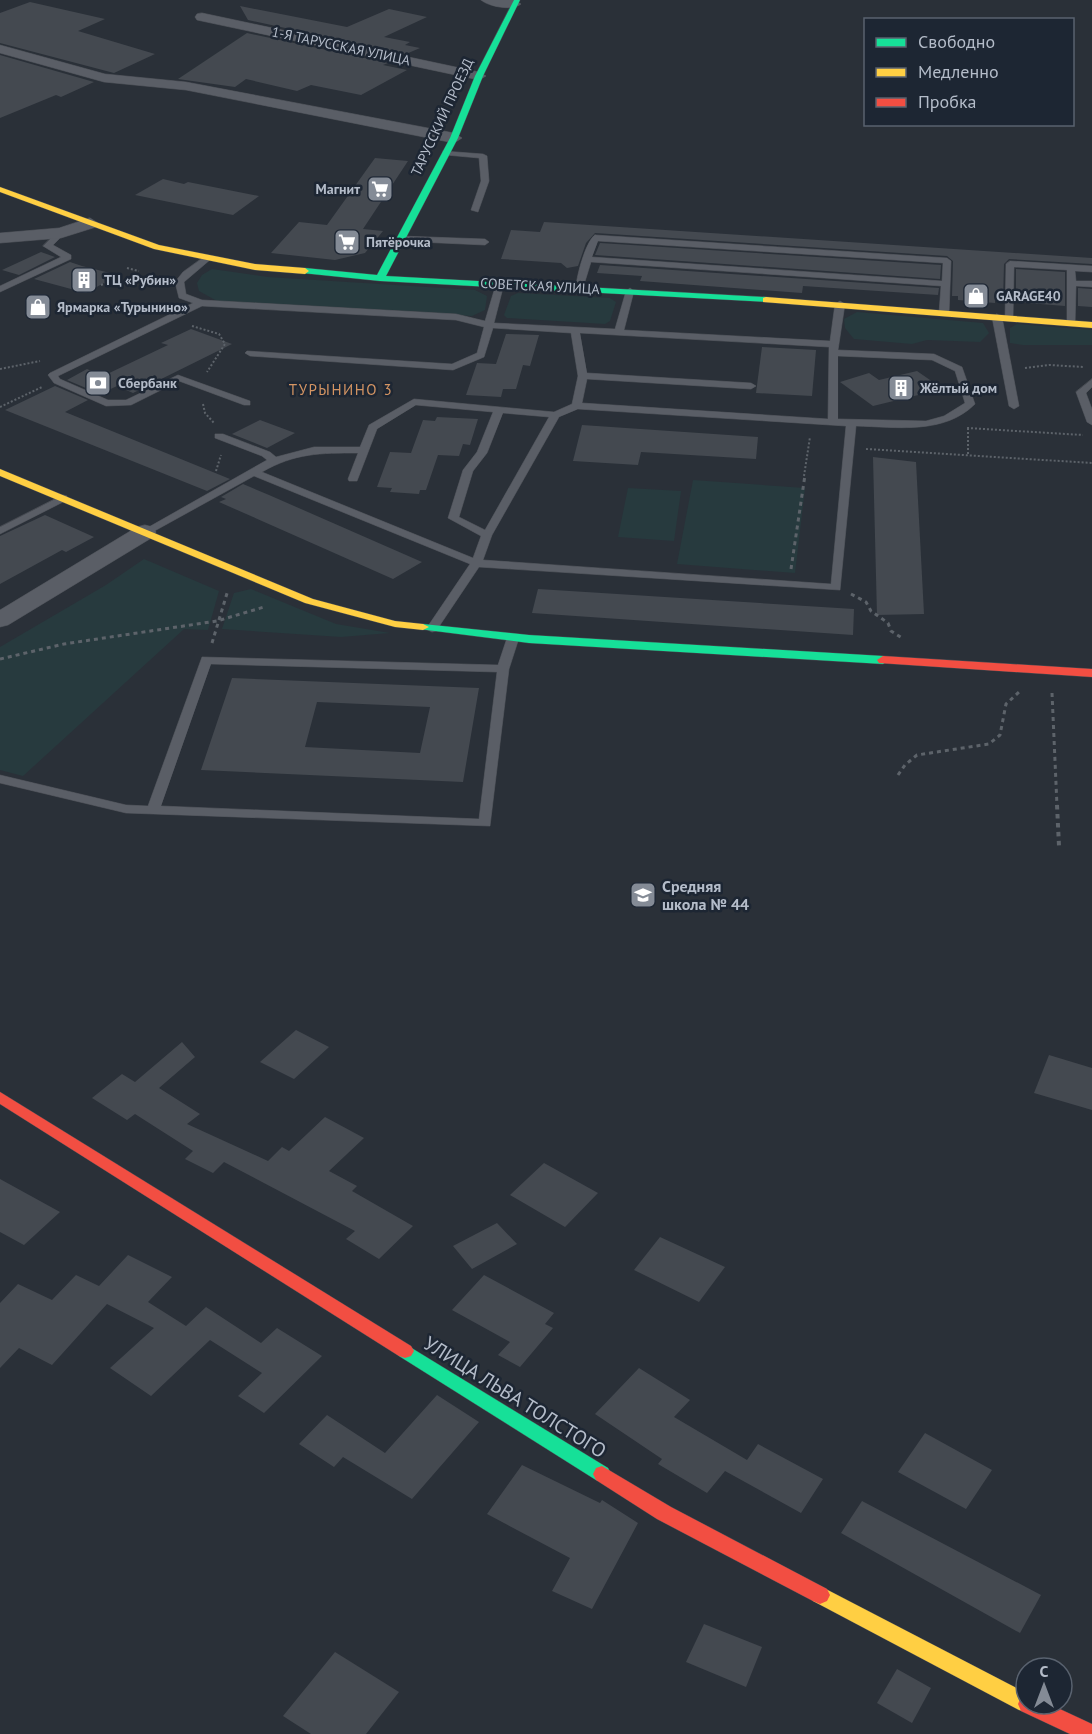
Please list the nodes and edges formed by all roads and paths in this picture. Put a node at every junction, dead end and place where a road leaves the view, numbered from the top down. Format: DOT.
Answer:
graph roads {
  1 [pos="488,0"];
  2 [pos="515,2"];
  3 [pos="202,17"];
  4 [pos="0,49"];
  5 [pos="479,76"];
  6 [pos="454,138"];
  7 [pos="446,153"];
  8 [pos="0,189"];
  9 [pos="476,210"];
  10 [pos="90,223"];
  11 [pos="61,233"];
  12 [pos="1,235"];
  13 [pos="400,239"];
  14 [pos="485,242"];
  15 [pos="587,259"];
  16 [pos="207,260"];
  17 [pos="127,268"];
  18 [pos="1071,268"];
  19 [pos="1092,269"];
  20 [pos="139,271"];
  21 [pos="380,278"];
  22 [pos="111,281"];
  23 [pos="1071,283"];
  24 [pos="500,284"];
  25 [pos="946,284"];
  26 [pos="1092,284"];
  27 [pos="101,285"];
  28 [pos="579,288"];
  29 [pos="0,289"];
  30 [pos="630,291"];
  31 [pos="201,303"];
  32 [pos="840,304"];
  33 [pos="944,313"];
  34 [pos="1002,317"];
  35 [pos="1072,323"];
  36 [pos="489,325"];
  37 [pos="1092,325"];
  38 [pos="575,330"];
  39 [pos="619,332"];
  40 [pos="834,349"];
  41 [pos="250,353"];
  42 [pos="42,361"];
  43 [pos="0,369"];
  44 [pos="583,376"];
  45 [pos="57,381"];
  46 [pos="1092,382"];
  47 [pos="751,386"];
  48 [pos="247,403"];
  49 [pos="577,406"];
  50 [pos="1014,406"];
  51 [pos="0,407"];
  52 [pos="498,410"];
  53 [pos="555,415"];
  54 [pos="948,418"];
  55 [pos="812,420"];
  56 [pos="833,422"];
  57 [pos="1092,422"];
  58 [pos="851,423"];
  59 [pos="968,428"];
  60 [pos="219,436"];
  61 [pos="1087,436"];
  62 [pos="850,448"];
  63 [pos="364,450"];
  64 [pos="968,455"];
  65 [pos="274,461"];
  66 [pos="1092,463"];
  67 [pos="0,472"];
  68 [pos="253,472"];
  69 [pos="353,479"];
  70 [pos="63,498"];
  71 [pos="0,531"];
  72 [pos="144,532"];
  73 [pos="487,535"];
  74 [pos="476,563"];
  75 [pos="218,585"];
  76 [pos="789,585"];
  77 [pos="836,588"];
  78 [pos="268,606"];
  79 [pos="0,620"];
  80 [pos="217,621"];
  81 [pos="432,629"];
  82 [pos="513,638"];
  83 [pos="0,659"];
  84 [pos="206,660"];
  85 [pos="932,663"];
  86 [pos="503,669"];
  87 [pos="1051,670"];
  88 [pos="1092,673"];
  89 [pos="898,775"];
  90 [pos="0,779"];
  91 [pos="153,810"];
  92 [pos="1059,846"];
  93 [pos="0,1097"];
  94 [pos="1014,1697"];
  95 [pos="1053,1716"];
  96 [pos="1091,1734"];
  1 -- 2 [label="street"];
  2 -- 5 [label="street, ТАРУССКИЙ ПРОЕЗД"];
  3 -- 5 [label="street, 1-Я ТАРУССКАЯ УЛИЦА"];
  4 -- 6 [label="street"];
  5 -- 6 [label="street, ТАРУССКИЙ ПРОЕЗД"];
  6 -- 7 [label="street, ТАРУССКИЙ ПРОЕЗД"];
  7 -- 9 [label="lane"];
  7 -- 13 [label="street, ТАРУССКИЙ ПРОЕЗД"];
  8 -- 10 [label="street, СОВЕТСКАЯ УЛИЦА"];
  10 -- 11 [label="street"];
  10 -- 16 [label="street, СОВЕТСКАЯ УЛИЦА"];
  11 -- 12 [label="street"];
  11 -- 29 [label="lane"];
  13 -- 14 [label="lane"];
  13 -- 21 [label="street, ТАРУССКИЙ ПРОЕЗД"];
  15 -- 25 [label="lane"];
  15 -- 25 [label="lane"];
  15 -- 28 [label="lane"];
  16 -- 21 [label="street, СОВЕТСКАЯ УЛИЦА"];
  16 -- 31 [label="lane"];
  17 -- 20 [label="path"];
  18 -- 19 [label="lane"];
  18 -- 23 [label="lane"];
  18 -- 34 [label="lane"];
  21 -- 24 [label="street, СОВЕТСКАЯ УЛИЦА"];
  22 -- 27 [label="path"];
  23 -- 26 [label="lane"];
  23 -- 35 [label="lane"];
  24 -- 28 [label="street, СОВЕТСКАЯ УЛИЦА"];
  24 -- 36 [label="lane"];
  25 -- 33 [label="lane"];
  28 -- 30 [label="street, СОВЕТСКАЯ УЛИЦА"];
  30 -- 32 [label="street, СОВЕТСКАЯ УЛИЦА"];
  30 -- 39 [label="lane"];
  31 -- 36 [label="lane"];
  31 -- 45 [label="lane"];
  32 -- 33 [label="street, СОВЕТСКАЯ УЛИЦА"];
  32 -- 40 [label="lane"];
  33 -- 34 [label="street, СОВЕТСКАЯ УЛИЦА"];
  34 -- 35 [label="street, СОВЕТСКАЯ УЛИЦА"];
  34 -- 50 [label="lane"];
  35 -- 37 [label="street, СОВЕТСКАЯ УЛИЦА"];
  36 -- 38 [label="lane"];
  36 -- 41 [label="lane"];
  38 -- 39 [label="lane"];
  38 -- 44 [label="lane"];
  39 -- 40 [label="lane"];
  40 -- 54 [label="lane"];
  40 -- 56 [label="lane"];
  42 -- 43 [label="path"];
  44 -- 47 [label="lane"];
  44 -- 49 [label="lane"];
  45 -- 48 [label="lane"];
  45 -- 51 [label="path"];
  46 -- 57 [label="lane"];
  49 -- 53 [label="lane"];
  49 -- 55 [label="lane"];
  52 -- 53 [label="lane"];
  52 -- 63 [label="lane"];
  52 -- 73 [label="lane"];
  53 -- 73 [label="lane"];
  54 -- 58 [label="lane"];
  54 -- 59 [label="path"];
  55 -- 56 [label="lane"];
  55 -- 76 [label="path"];
  56 -- 58 [label="lane"];
  58 -- 62 [label="lane"];
  59 -- 61 [label="path"];
  59 -- 64 [label="path"];
  60 -- 65 [label="lane"];
  62 -- 64 [label="path"];
  62 -- 77 [label="lane"];
  63 -- 65 [label="lane"];
  63 -- 69 [label="lane"];
  64 -- 66 [label="path"];
  65 -- 68 [label="lane"];
  67 -- 70 [label="street"];
  68 -- 72 [label="lane"];
  68 -- 74 [label="lane"];
  70 -- 71 [label="lane"];
  70 -- 72 [label="street"];
  72 -- 79 [label="street"];
  72 -- 81 [label="street"];
  73 -- 74 [label="lane"];
  74 -- 76 [label="lane"];
  74 -- 81 [label="lane"];
  75 -- 80 [label="path"];
  76 -- 77 [label="lane"];
  77 -- 85 [label="path"];
  78 -- 80 [label="path"];
  80 -- 83 [label="path"];
  80 -- 84 [label="path"];
  81 -- 82 [label="street"];
  82 -- 85 [label="street"];
  82 -- 86 [label="lane"];
  84 -- 86 [label="lane"];
  84 -- 91 [label="lane"];
  85 -- 87 [label="street"];
  86 -- 91 [label="lane"];
  87 -- 88 [label="street"];
  87 -- 89 [label="path"];
  87 -- 92 [label="path"];
  90 -- 91 [label="lane"];
  93 -- 94 [label="street, УЛИЦА ЛЬВА ТОЛСТОГО"];
  95 -- 96 [label="street, УЛИЦА ЛЬВА ТОЛСТОГО"];
}
